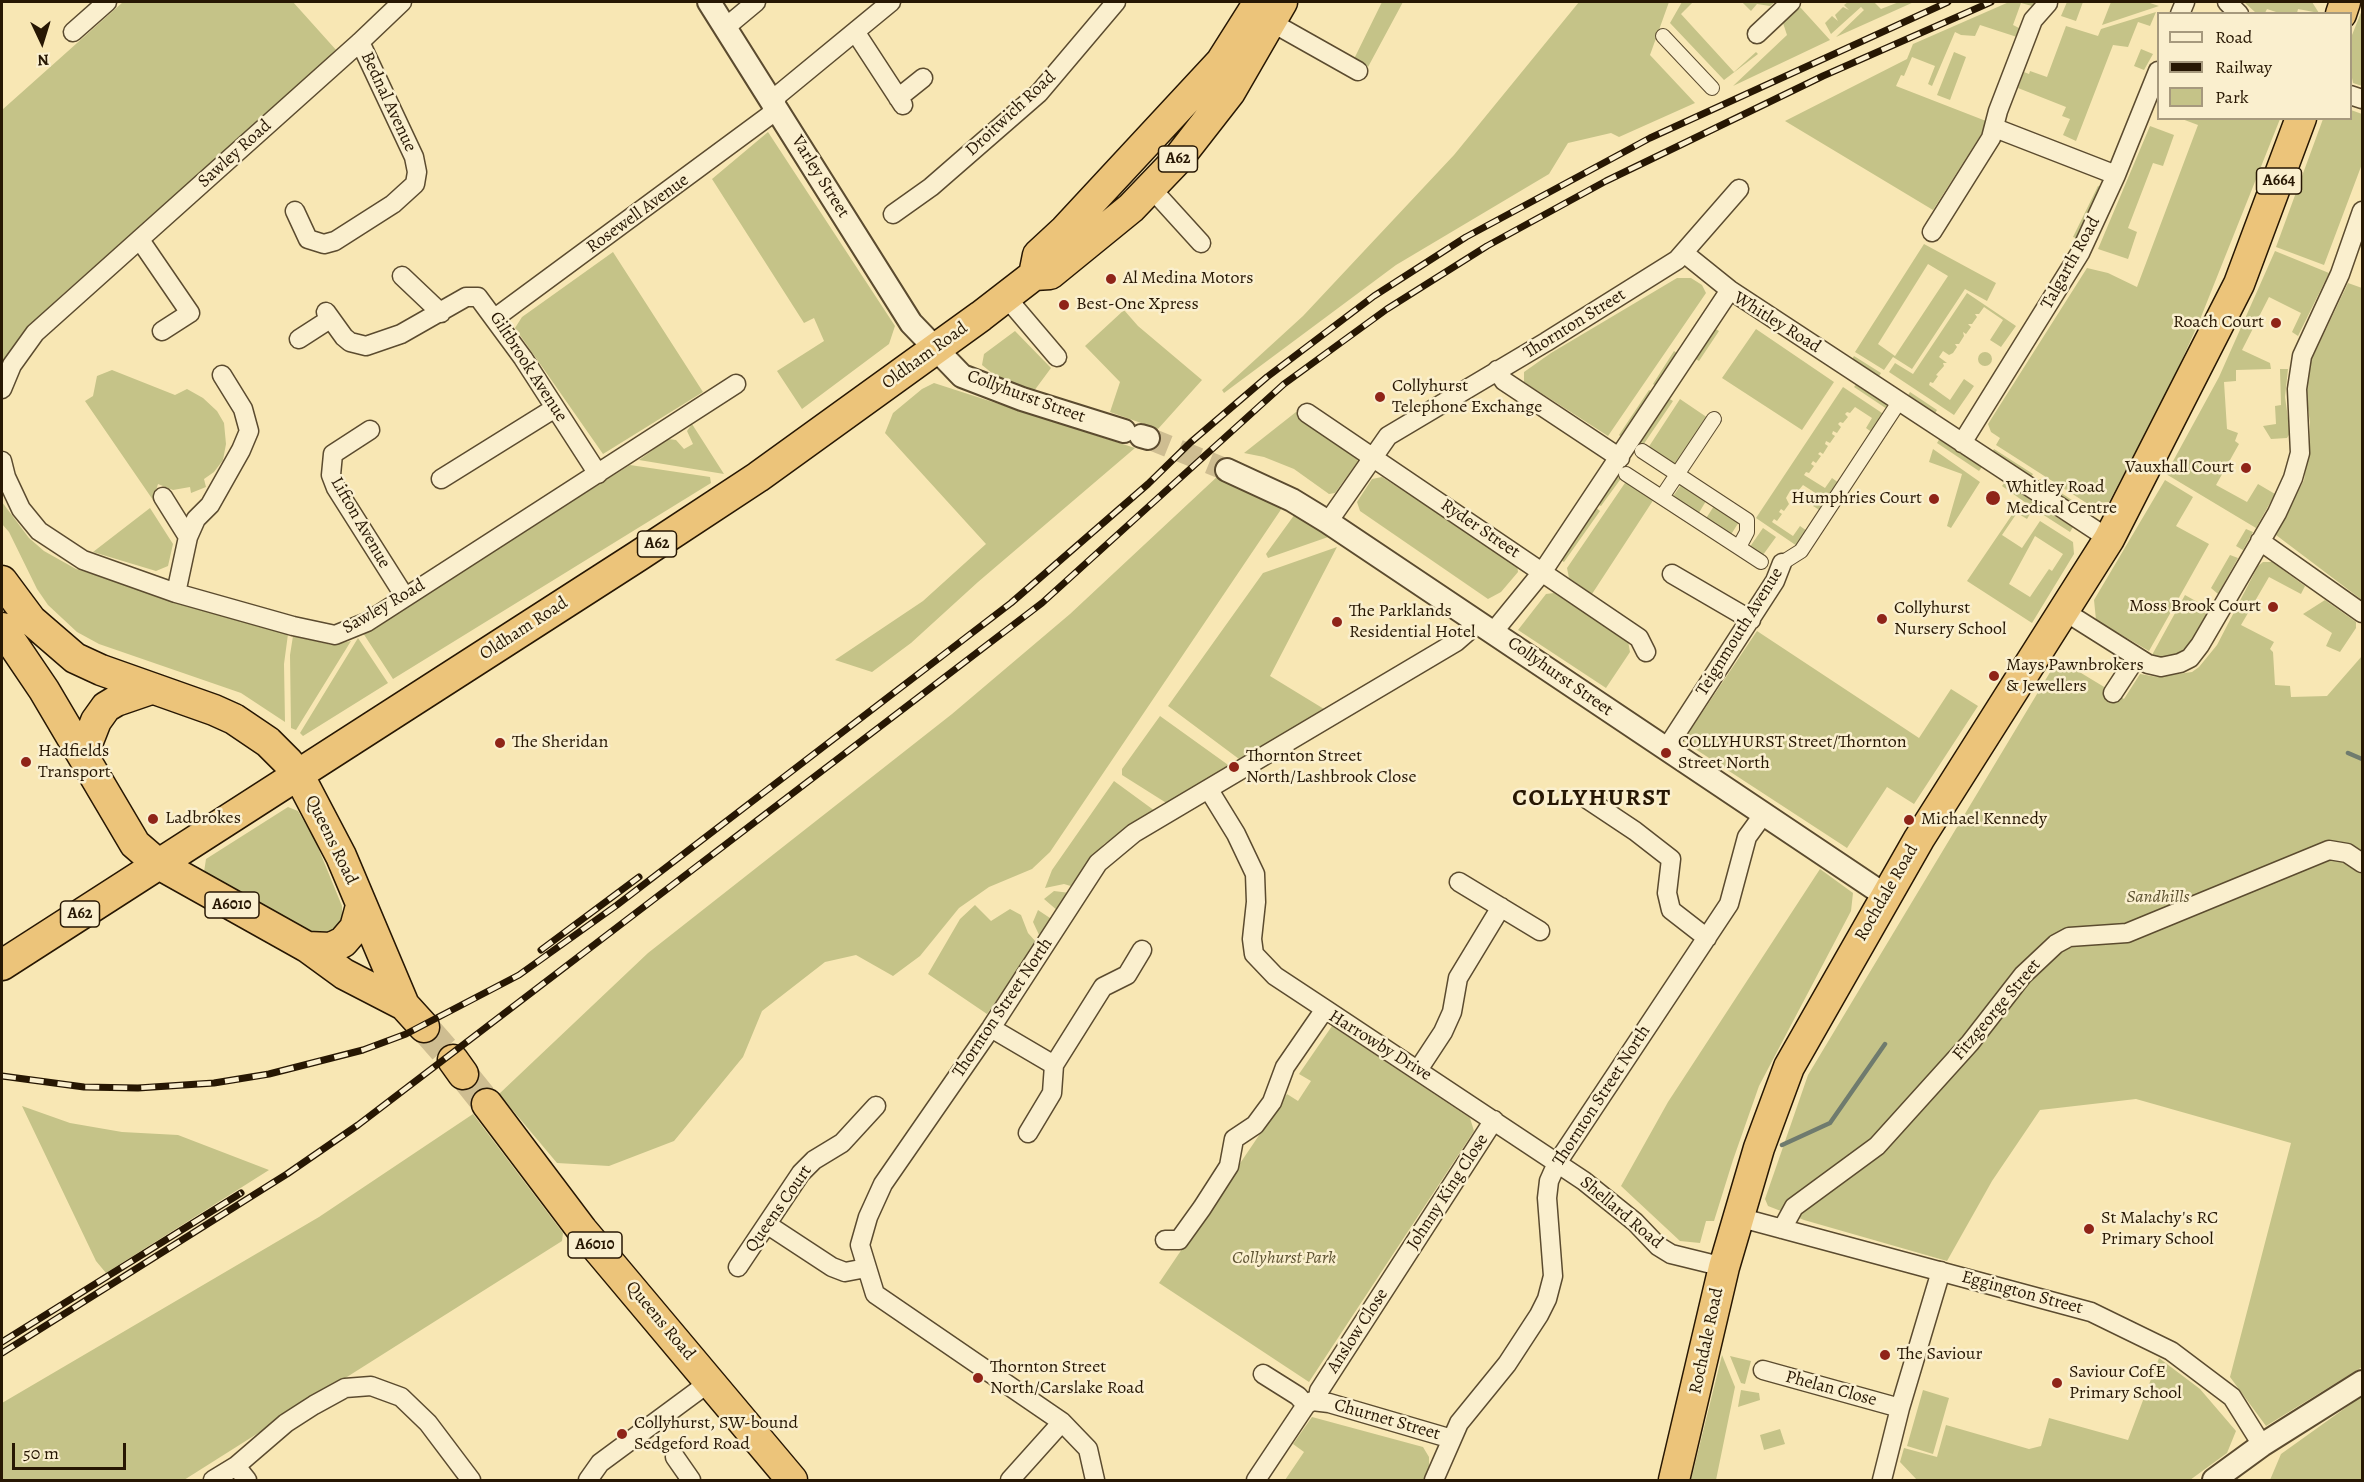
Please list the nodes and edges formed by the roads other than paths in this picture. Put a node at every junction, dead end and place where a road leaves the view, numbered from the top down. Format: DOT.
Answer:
graph roads {
  1 [pos="107,2"];
  2 [pos="402,2"];
  3 [pos="710,2"];
  4 [pos="756,2"];
  5 [pos="891,2"];
  6 [pos="1116,2"];
  7 [pos="1791,2"];
  8 [pos="2048,3"];
  9 [pos="1271,8"];
  10 [pos="726,27"];
  11 [pos="73,32"];
  12 [pos="856,33"];
  13 [pos="1757,34"];
  14 [pos="1663,36"];
  15 [pos="360,42"];
  16 [pos="1358,71"];
  17 [pos="2157,73"];
  18 [pos="923,77"];
  19 [pos="1712,88"];
  20 [pos="775,105"];
  21 [pos="2300,120"];
  22 [pos="1995,128"];
  23 [pos="2116,175"];
  24 [pos="1151,188"];
  25 [pos="1738,189"];
  26 [pos="295,210"];
  27 [pos="2362,211"];
  28 [pos="893,214"];
  29 [pos="1932,232"];
  30 [pos="140,240"];
  31 [pos="1201,243"];
  32 [pos="1684,253"];
  33 [pos="1034,275"];
  34 [pos="402,276"];
  35 [pos="1730,290"];
  36 [pos="1006,297"];
  37 [pos="441,313"];
  38 [pos="495,318"];
  39 [pos="162,331"];
  40 [pos="299,339"];
  41 [pos="936,348"];
  42 [pos="1057,357"];
  43 [pos="1497,370"];
  44 [pos="222,375"];
  45 [pos="736,384"];
  46 [pos="2,389"];
  47 [pos="1899,402"];
  48 [pos="555,408"];
  49 [pos="1307,413"];
  50 [pos="1714,419"];
  51 [pos="370,430"];
  52 [pos="1138,435"];
  53 [pos="1962,442"];
  54 [pos="1642,451"];
  55 [pos="1373,458"];
  56 [pos="2,461"];
  57 [pos="1623,466"];
  58 [pos="1227,470"];
  59 [pos="598,474"];
  60 [pos="1677,474"];
  61 [pos="441,479"];
  62 [pos="163,497"];
  63 [pos="1662,497"];
  64 [pos="1714,498"];
  65 [pos="1698,520"];
  66 [pos="1328,522"];
  67 [pos="189,537"];
  68 [pos="2109,539"];
  69 [pos="2260,541"];
  70 [pos="1739,547"];
  71 [pos="1761,562"];
  72 [pos="1782,562"];
  73 [pos="1543,571"];
  74 [pos="1672,574"];
  75 [pos="2,581"];
  76 [pos="176,592"];
  77 [pos="405,597"];
  78 [pos="2064,611"];
  79 [pos="2362,613"];
  80 [pos="1751,620"];
  81 [pos="1487,627"];
  82 [pos="2,628"];
  83 [pos="1646,652"];
  84 [pos="2136,658"];
  85 [pos="151,689"];
  86 [pos="2113,693"];
  87 [pos="1666,749"];
  88 [pos="83,754"];
  89 [pos="298,774"];
  90 [pos="1209,790"];
  91 [pos="1587,799"];
  92 [pos="1763,815"];
  93 [pos="157,863"];
  94 [pos="2362,863"];
  95 [pos="1459,882"];
  96 [pos="1886,896"];
  97 [pos="361,906"];
  98 [pos="1501,907"];
  99 [pos="1540,931"];
  100 [pos="1707,938"];
  101 [pos="307,947"];
  102 [pos="1143,950"];
  103 [pos="2,965"];
  104 [pos="404,1005"];
  105 [pos="1325,1009"];
  106 [pos="424,1027"];
  107 [pos="991,1028"];
  108 [pos="1054,1065"];
  109 [pos="1418,1070"];
  110 [pos="487,1104"];
  111 [pos="876,1106"];
  112 [pos="1494,1120"];
  113 [pos="1028,1133"];
  114 [pos="1557,1163"];
  115 [pos="1738,1217"];
  116 [pos="768,1225"];
  117 [pos="1782,1229"];
  118 [pos="1165,1240"];
  119 [pos="1402,1263"];
  120 [pos="738,1267"];
  121 [pos="1724,1267"];
  122 [pos="866,1269"];
  123 [pos="1941,1271"];
  124 [pos="1763,1370"];
  125 [pos="1263,1374"];
  126 [pos="711,1382"];
  127 [pos="2362,1382"];
  128 [pos="1312,1403"];
  129 [pos="1900,1408"];
  130 [pos="1062,1422"];
  131 [pos="1452,1439"];
  132 [pos="2262,1446"];
  133 [pos="675,1457"];
  134 [pos="242,1473"];
  135 [pos="213,1480"];
  136 [pos="471,1480"];
  137 [pos="588,1480"];
  138 [pos="691,1480"];
  139 [pos="792,1480"];
  140 [pos="1010,1480"];
  141 [pos="1095,1480"];
  142 [pos="1256,1480"];
  143 [pos="1434,1480"];
  144 [pos="1674,1480"];
  145 [pos="1882,1480"];
  146 [pos="2214,1480"];
  1 -- 11 [label="street"];
  2 -- 15 [label="street, Sawley Road"];
  3 -- 10 [label="street, Varley Street"];
  4 -- 10 [label="street"];
  5 -- 12 [label="street, Rosewell Avenue"];
  6 -- 28 [label="street, Droitwich Road"];
  7 -- 13 [label="street"];
  8 -- 22 [label="street"];
  9 -- 16 [label="street"];
  9 -- 24 [label="highway, Oldham Road / A62"];
  9 -- 33 [label="highway, Oldham Road / A62"];
  10 -- 20 [label="street, Varley Street"];
  12 -- 18 [label="street"];
  12 -- 20 [label="street, Rosewell Avenue"];
  14 -- 19 [label="street"];
  15 -- 26 [label="street, Bednal Avenue"];
  15 -- 30 [label="street, Sawley Road"];
  17 -- 23 [label="street, Talgarth Road"];
  20 -- 38 [label="street, Rosewell Avenue"];
  20 -- 41 [label="street, Varley Street"];
  21 -- 68 [label="highway, Rochdale Road / A664"];
  22 -- 23 [label="street"];
  22 -- 29 [label="street"];
  23 -- 53 [label="street, Talgarth Road"];
  24 -- 31 [label="street"];
  24 -- 33 [label="highway, Oldham Road / A62"];
  25 -- 32 [label="street, Thornton Street"];
  27 -- 69 [label="street"];
  30 -- 39 [label="street"];
  30 -- 46 [label="street, Sawley Road"];
  32 -- 35 [label="street"];
  32 -- 43 [label="street, Thornton Street"];
  33 -- 36 [label="highway, Oldham Road / A62"];
  34 -- 37 [label="street"];
  35 -- 47 [label="street, Whitley Road"];
  35 -- 57 [label="street, Whitley Road"];
  36 -- 41 [label="highway, Oldham Road / A62"];
  36 -- 42 [label="street"];
  37 -- 38 [label="street, Giltbrook Avenue"];
  37 -- 40 [label="street, Giltbrook Avenue"];
  38 -- 48 [label="street, Giltbrook Avenue"];
  41 -- 52 [label="street, Collyhurst Street"];
  41 -- 89 [label="highway, Oldham Road / A62"];
  43 -- 55 [label="street, Thornton Street"];
  43 -- 57 [label="street"];
  44 -- 67 [label="street"];
  45 -- 59 [label="street, Sawley Road"];
  47 -- 53 [label="street, Whitley Road"];
  47 -- 72 [label="street, Teignmouth Avenue"];
  48 -- 59 [label="street, Giltbrook Avenue"];
  48 -- 61 [label="street"];
  49 -- 55 [label="street, Ryder Street"];
  50 -- 60 [label="street"];
  51 -- 77 [label="street, Lifton Avenue"];
  53 -- 68 [label="street, Whitley Road"];
  54 -- 60 [label="street"];
  55 -- 66 [label="street, Thornton Street"];
  55 -- 73 [label="street, Ryder Street"];
  56 -- 76 [label="street, Sawley Road"];
  57 -- 63 [label="street"];
  57 -- 73 [label="street, Whitley Road"];
  58 -- 66 [label="street, Collyhurst Street"];
  59 -- 77 [label="street, Sawley Road"];
  60 -- 63 [label="street"];
  60 -- 64 [label="street"];
  62 -- 67 [label="street"];
  63 -- 65 [label="street"];
  64 -- 65 [label="street"];
  64 -- 70 [label="street"];
  65 -- 70 [label="street"];
  66 -- 81 [label="street, Collyhurst Street"];
  67 -- 76 [label="street"];
  68 -- 78 [label="highway, Rochdale Road / A664"];
  69 -- 79 [label="street"];
  69 -- 84 [label="street"];
  70 -- 71 [label="street"];
  72 -- 80 [label="street, Teignmouth Avenue"];
  73 -- 81 [label="street, Whitley Road"];
  73 -- 83 [label="street, Ryder Street"];
  74 -- 80 [label="street"];
  75 -- 85 [label="highway, A6010"];
  76 -- 77 [label="street, Sawley Road"];
  78 -- 84 [label="street"];
  78 -- 96 [label="highway, Rochdale Road / A664"];
  80 -- 87 [label="street, Teignmouth Avenue"];
  81 -- 87 [label="street, Collyhurst Street"];
  81 -- 90 [label="street, Thornton Street North"];
  82 -- 88 [label="highway, A6010"];
  84 -- 86 [label="street"];
  85 -- 88 [label="highway"];
  85 -- 89 [label="highway, A6010"];
  87 -- 92 [label="street, Collyhurst Street"];
  88 -- 93 [label="highway, A6010"];
  89 -- 93 [label="highway, Oldham Road / A62"];
  89 -- 97 [label="highway, Queens Road / A6010"];
  90 -- 105 [label="street"];
  90 -- 107 [label="street, Thornton Street North"];
  91 -- 100 [label="street"];
  92 -- 96 [label="street, Collyhurst Street"];
  92 -- 100 [label="street, Thornton Street North"];
  93 -- 101 [label="highway, Queens Road / A6010"];
  93 -- 103 [label="highway, Oldham Road / A62"];
  94 -- 117 [label="street, Fitzgeorge Street"];
  95 -- 98 [label="street"];
  96 -- 115 [label="highway, Rochdale Road / A664"];
  97 -- 101 [label="highway, Queens Road"];
  97 -- 104 [label="highway, Queens Road / A6010"];
  98 -- 99 [label="street"];
  98 -- 109 [label="street"];
  100 -- 114 [label="street, Thornton Street North"];
  101 -- 104 [label="highway, Queens Road / A6010"];
  102 -- 108 [label="street"];
  104 -- 106 [label="highway, Queens Road / A6010"];
  105 -- 109 [label="street, Harrowby Drive"];
  105 -- 118 [label="street, Harrowby Drive"];
  107 -- 108 [label="street"];
  107 -- 122 [label="street, Thornton Street North"];
  108 -- 113 [label="street"];
  109 -- 112 [label="street, Harrowby Drive"];
  110 -- 126 [label="highway, Queens Road / A6010"];
  111 -- 116 [label="street, Queens Court"];
  112 -- 114 [label="street, Harrowby Drive"];
  112 -- 119 [label="street, Johnny King Close"];
  114 -- 121 [label="street, Shellard Road"];
  114 -- 131 [label="street, Thornton Street North"];
  115 -- 117 [label="street, Eggington Street"];
  115 -- 121 [label="highway, Rochdale Road / A664"];
  116 -- 120 [label="street, Queens Court"];
  116 -- 122 [label="street"];
  117 -- 123 [label="street, Eggington Street"];
  119 -- 128 [label="street, Anslow Close"];
  121 -- 144 [label="highway, Rochdale Road / A664"];
  122 -- 130 [label="street, Thornton Street North"];
  123 -- 129 [label="street"];
  123 -- 132 [label="street, Eggington Street"];
  124 -- 129 [label="street, Phelan Close"];
  125 -- 128 [label="street"];
  126 -- 137 [label="street"];
  126 -- 139 [label="highway, Queens Road / A6010"];
  127 -- 132 [label="street"];
  128 -- 131 [label="street, Churnet Street"];
  128 -- 142 [label="street"];
  129 -- 145 [label="street"];
  130 -- 140 [label="street"];
  130 -- 141 [label="street, Thornton Street North"];
  131 -- 143 [label="street, Thornton Street North"];
  132 -- 146 [label="street"];
  133 -- 138 [label="street"];
  134 -- 135 [label="street"];
  134 -- 136 [label="street"];
}
